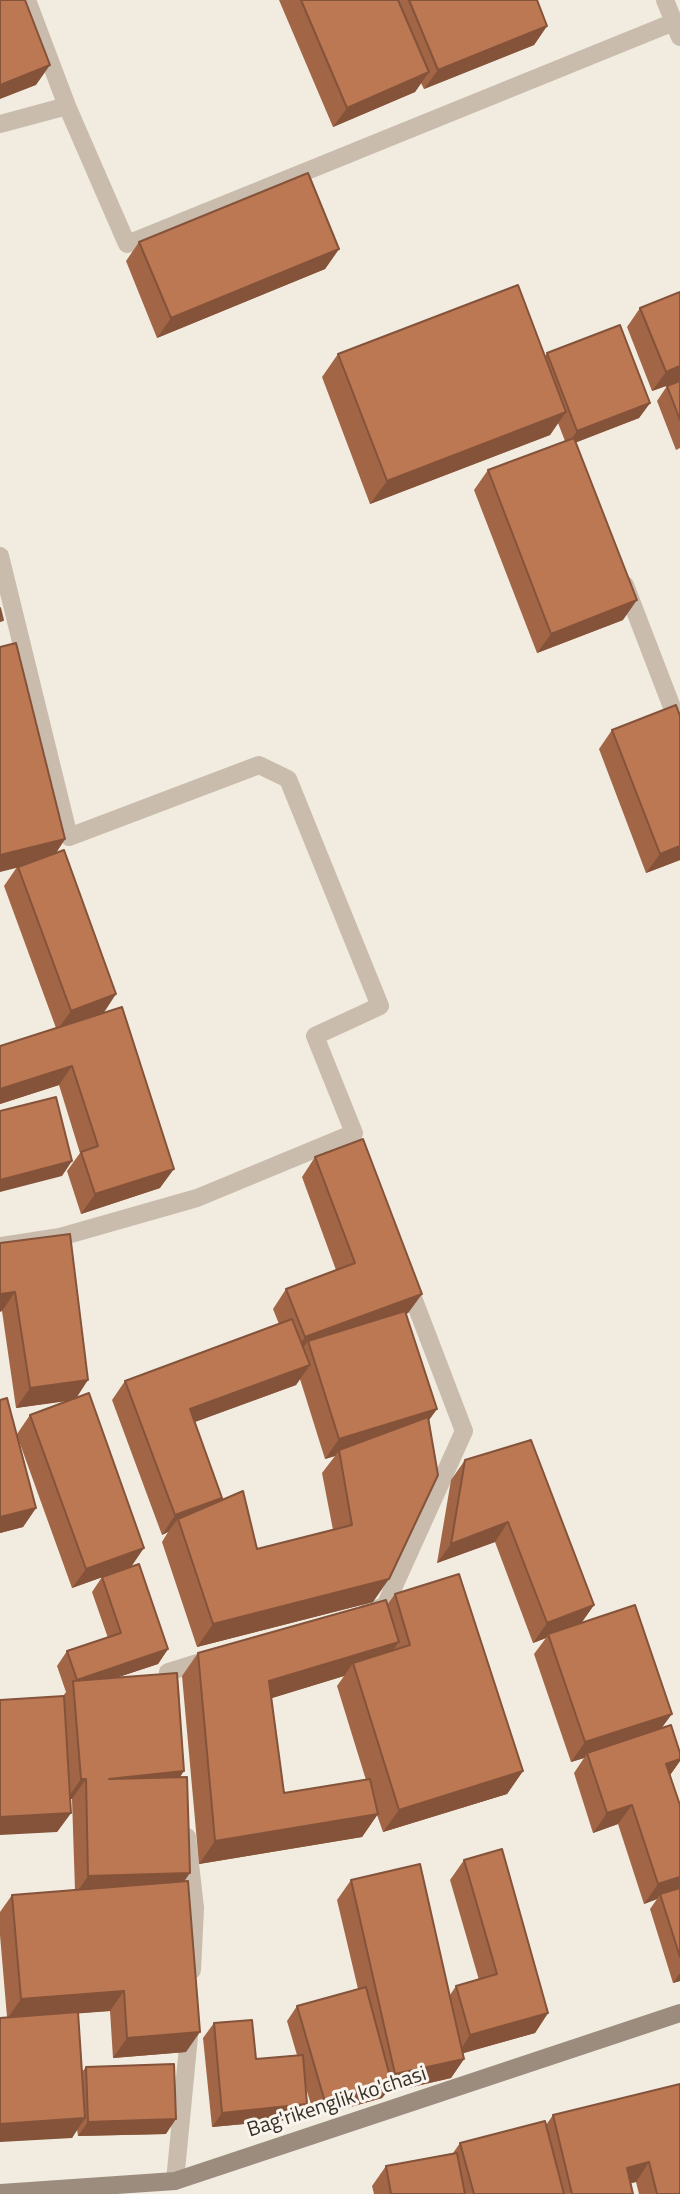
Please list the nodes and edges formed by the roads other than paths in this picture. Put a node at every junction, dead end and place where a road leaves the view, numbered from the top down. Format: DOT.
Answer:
graph roads {
  1 [pos="27,0"];
  2 [pos="665,0"];
  3 [pos="677,30"];
  4 [pos="67,106"];
  5 [pos="0,124"];
  6 [pos="0,556"];
  7 [pos="621,573"];
  8 [pos="22,643"];
  9 [pos="0,649"];
  10 [pos="680,728"];
  11 [pos="0,1246"];
  12 [pos="400,1261"];
  13 [pos="347,1618"];
  14 [pos="232,1653"];
  15 [pos="173,1714"];
  16 [pos="186,1825"];
  17 [pos="680,2013"];
  18 [pos="175,2180"];
  19 [pos="148,2188"];
  20 [pos="0,2193"];
  1 -- 4 [label="street"];
  2 -- 3 [label="street"];
  3 -- 4 [label="street"];
  4 -- 5 [label="street"];
  6 -- 8 [label="street"];
  7 -- 10 [label="street"];
  8 -- 9 [label="street"];
  8 -- 11 [label="street"];
  12 -- 13 [label="street"];
  14 -- 15 [label="street"];
  16 -- 18 [label="street"];
  17 -- 18 [label="main road, Bag'rikenglik ko'chasi"];
  18 -- 19 [label="main road, Bag'rikenglik ko'chasi"];
  19 -- 20 [label="main road, Bag'rikenglik ko'chasi"];
}
